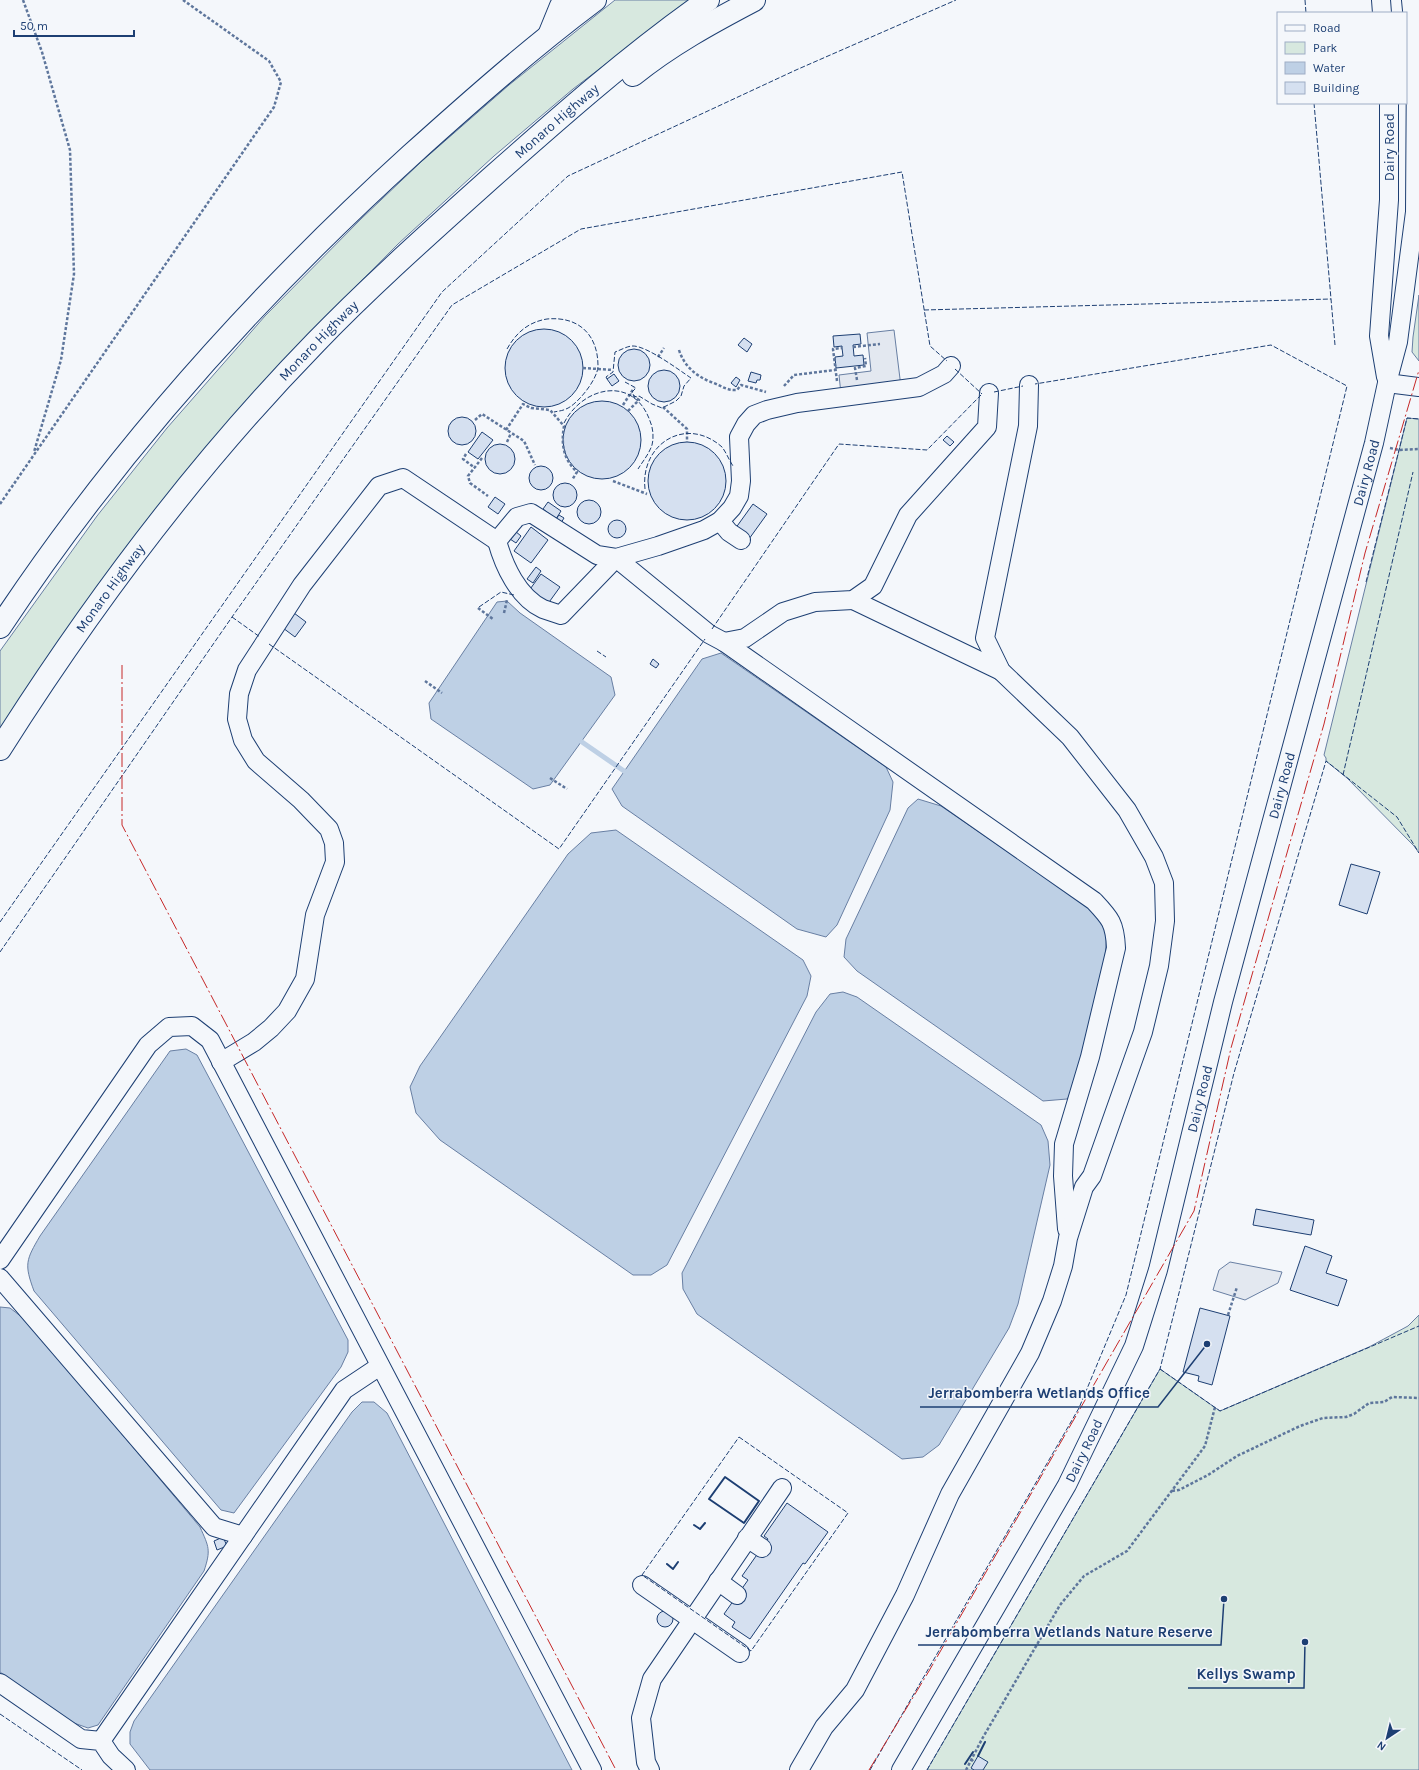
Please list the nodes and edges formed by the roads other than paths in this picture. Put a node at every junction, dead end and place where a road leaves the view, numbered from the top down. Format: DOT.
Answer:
graph roads {
  1 [pos="568,0"];
  2 [pos="595,0"];
  3 [pos="708,0"];
  4 [pos="754,0"];
  5 [pos="1381,0"];
  6 [pos="1410,0"];
  7 [pos="1382,12"];
  8 [pos="550,34"];
  9 [pos="1412,52"];
  10 [pos="581,98"];
  11 [pos="1389,104"];
  12 [pos="952,366"];
  13 [pos="1387,383"];
  14 [pos="1029,385"];
  15 [pos="1419,388"];
  16 [pos="989,393"];
  17 [pos="720,521"];
  18 [pos="741,540"];
  19 [pos="497,541"];
  20 [pos="616,558"];
  21 [pos="853,600"];
  22 [pos="0,627"];
  23 [pos="724,642"];
  24 [pos="1001,671"];
  25 [pos="0,748"];
  26 [pos="221,1062"];
  27 [pos="1063,1176"];
  28 [pos="1084,1187"];
  29 [pos="1068,1238"];
  30 [pos="0,1260"];
  31 [pos="0,1278"];
  32 [pos="380,1366"];
  33 [pos="782,1488"];
  34 [pos="243,1536"];
  35 [pos="718,1581"];
  36 [pos="642,1585"];
  37 [pos="737,1595"];
  38 [pos="691,1620"];
  39 [pos="740,1653"];
  40 [pos="0,1683"];
  41 [pos="101,1741"];
  42 [pos="126,1770"];
  43 [pos="592,1770"];
  44 [pos="650,1770"];
  45 [pos="799,1770"];
  46 [pos="901,1770"];
  1 -- 8 [label="highway"];
  2 -- 8 [label="highway"];
  3 -- 10 [label="highway, Monaro Highway"];
  4 -- 10 [label="highway"];
  5 -- 7 [label="street"];
  6 -- 9 [label="street, Dairy Road"];
  8 -- 22 [label="highway"];
  9 -- 13 [label="street, Dairy Road"];
  10 -- 25 [label="highway, Monaro Highway"];
  11 -- 13 [label="street, Dairy Road"];
  12 -- 17 [label="street"];
  13 -- 15 [label="street"];
  13 -- 46 [label="street, Dairy Road"];
  14 -- 24 [label="street"];
  16 -- 21 [label="street"];
  17 -- 18 [label="street"];
  17 -- 20 [label="street"];
  19 -- 20 [label="street"];
  19 -- 20 [label="street"];
  19 -- 26 [label="street"];
  20 -- 23 [label="street"];
  21 -- 23 [label="street"];
  21 -- 24 [label="street"];
  23 -- 27 [label="street"];
  24 -- 28 [label="street"];
  26 -- 30 [label="street"];
  26 -- 32 [label="street"];
  27 -- 28 [label="street"];
  27 -- 29 [label="street"];
  28 -- 29 [label="street"];
  29 -- 45 [label="street"];
  31 -- 34 [label="street"];
  32 -- 34 [label="street"];
  32 -- 43 [label="street"];
  33 -- 35 [label="street"];
  34 -- 41 [label="street"];
  35 -- 37 [label="street"];
  35 -- 38 [label="street"];
  36 -- 38 [label="street"];
  38 -- 39 [label="street"];
  38 -- 44 [label="street"];
  40 -- 41 [label="street"];
  41 -- 42 [label="street"];
}
